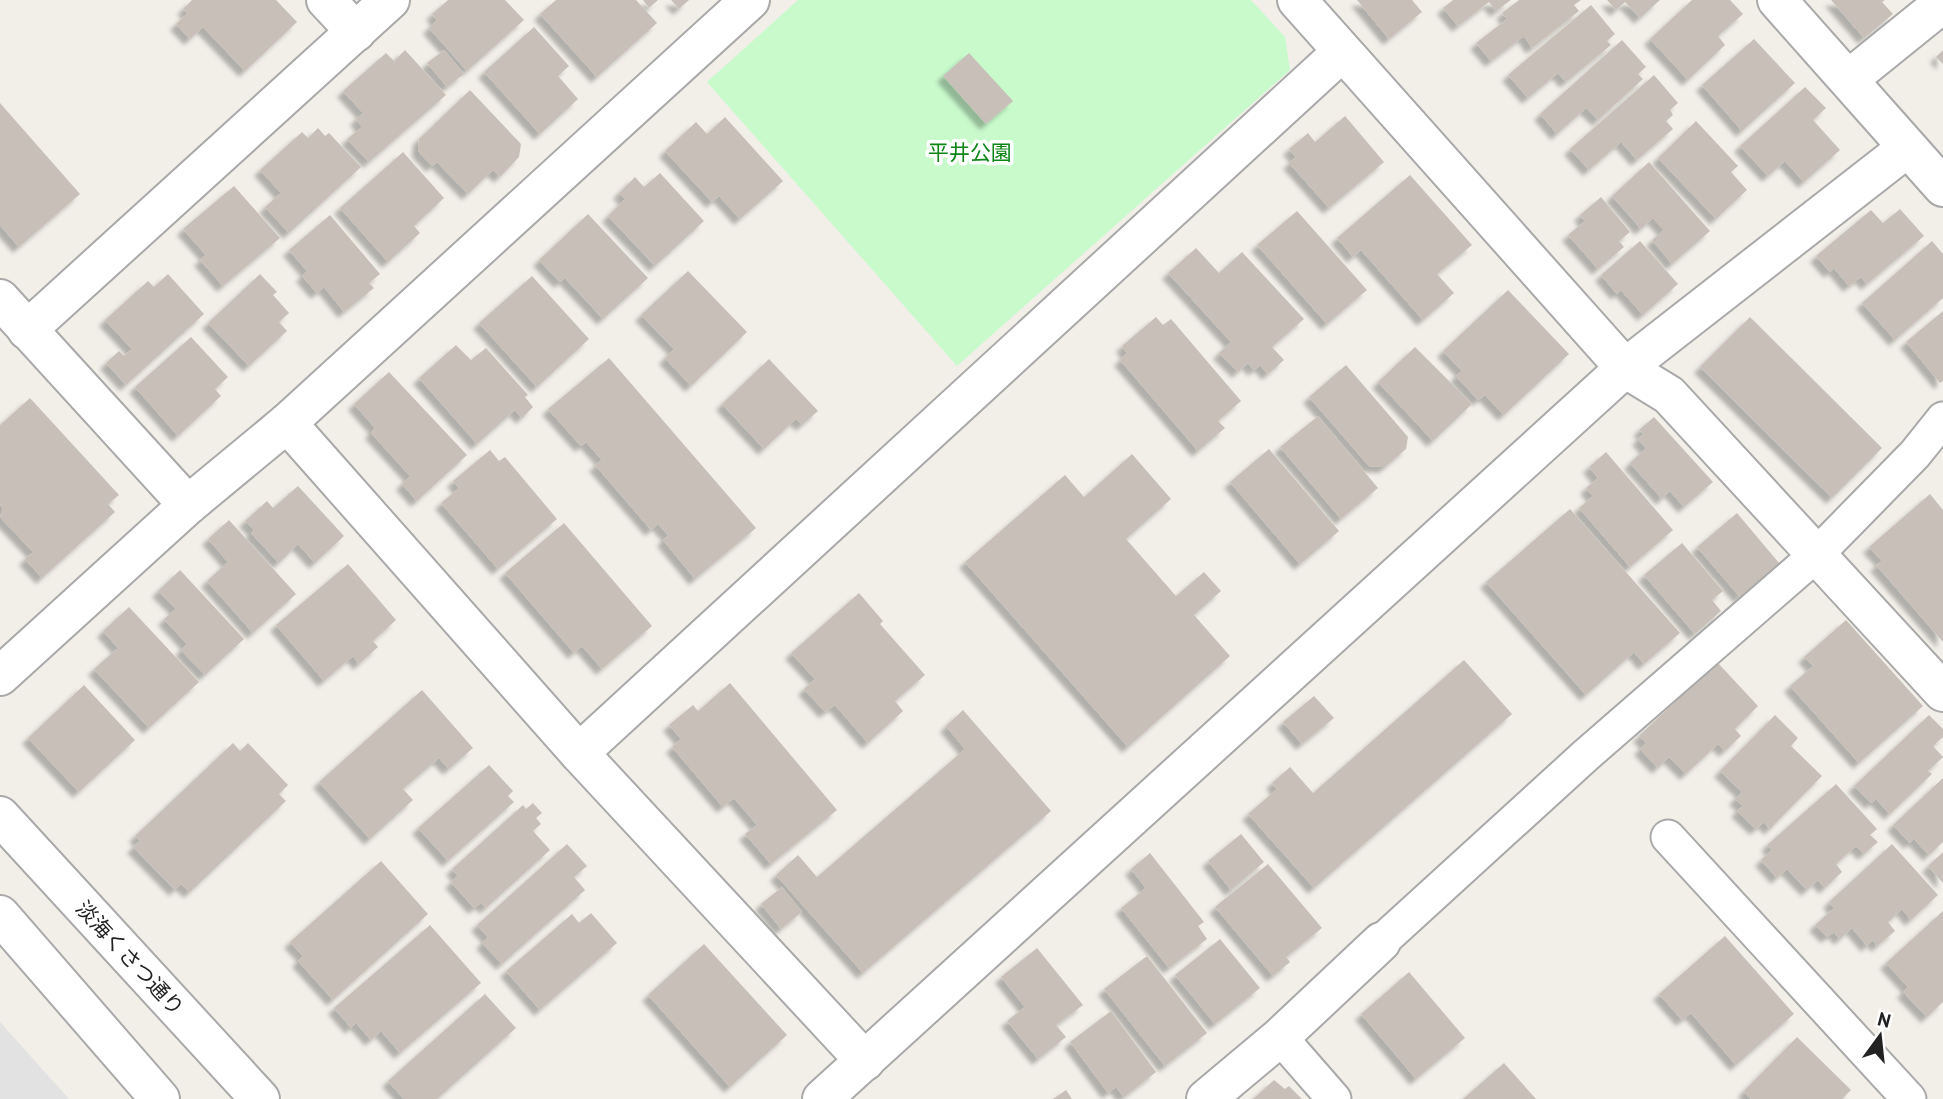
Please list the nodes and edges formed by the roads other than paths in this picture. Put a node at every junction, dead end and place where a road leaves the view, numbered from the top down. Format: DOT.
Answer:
graph roads {
  1 [pos="327,0"];
  2 [pos="390,0"];
  3 [pos="750,0"];
  4 [pos="1297,0"];
  5 [pos="1777,0"];
  6 [pos="1943,4"];
  7 [pos="356,32"];
  8 [pos="1342,52"];
  9 [pos="1849,79"];
  10 [pos="1907,148"];
  11 [pos="1943,187"];
  12 [pos="0,299"];
  13 [pos="27,330"];
  14 [pos="1625,368"];
  15 [pos="1943,419"];
  16 [pos="287,423"];
  17 [pos="188,505"];
  18 [pos="1816,555"];
  19 [pos="0,676"];
  20 [pos="1943,692"];
  21 [pos="579,753"];
  22 [pos="0,816"];
  23 [pos="1668,837"];
  24 [pos="0,915"];
  25 [pos="1381,942"];
  26 [pos="1280,1037"];
  27 [pos="865,1061"];
  28 [pos="160,1099"];
  29 [pos="260,1099"];
  30 [pos="822,1099"];
  31 [pos="1206,1099"];
  32 [pos="1334,1099"];
  33 [pos="1909,1099"];
  1 -- 7 [label="street"];
  2 -- 7 [label="street"];
  3 -- 16 [label="street"];
  4 -- 8 [label="street"];
  5 -- 9 [label="street"];
  6 -- 9 [label="street"];
  7 -- 13 [label="street"];
  8 -- 14 [label="street"];
  8 -- 21 [label="street"];
  9 -- 10 [label="street"];
  10 -- 11 [label="street"];
  10 -- 14 [label="street"];
  12 -- 13 [label="street"];
  13 -- 17 [label="street"];
  14 -- 18 [label="street"];
  14 -- 27 [label="street"];
  15 -- 18 [label="lane"];
  16 -- 17 [label="street"];
  16 -- 21 [label="street"];
  17 -- 19 [label="street"];
  18 -- 20 [label="street"];
  18 -- 25 [label="lane"];
  21 -- 27 [label="street"];
  22 -- 29 [label="street, 淡海くさつ通り"];
  23 -- 33 [label="lane"];
  24 -- 28 [label="street"];
  25 -- 26 [label="street"];
  26 -- 31 [label="street"];
  26 -- 32 [label="lane"];
  27 -- 30 [label="street"];
}
